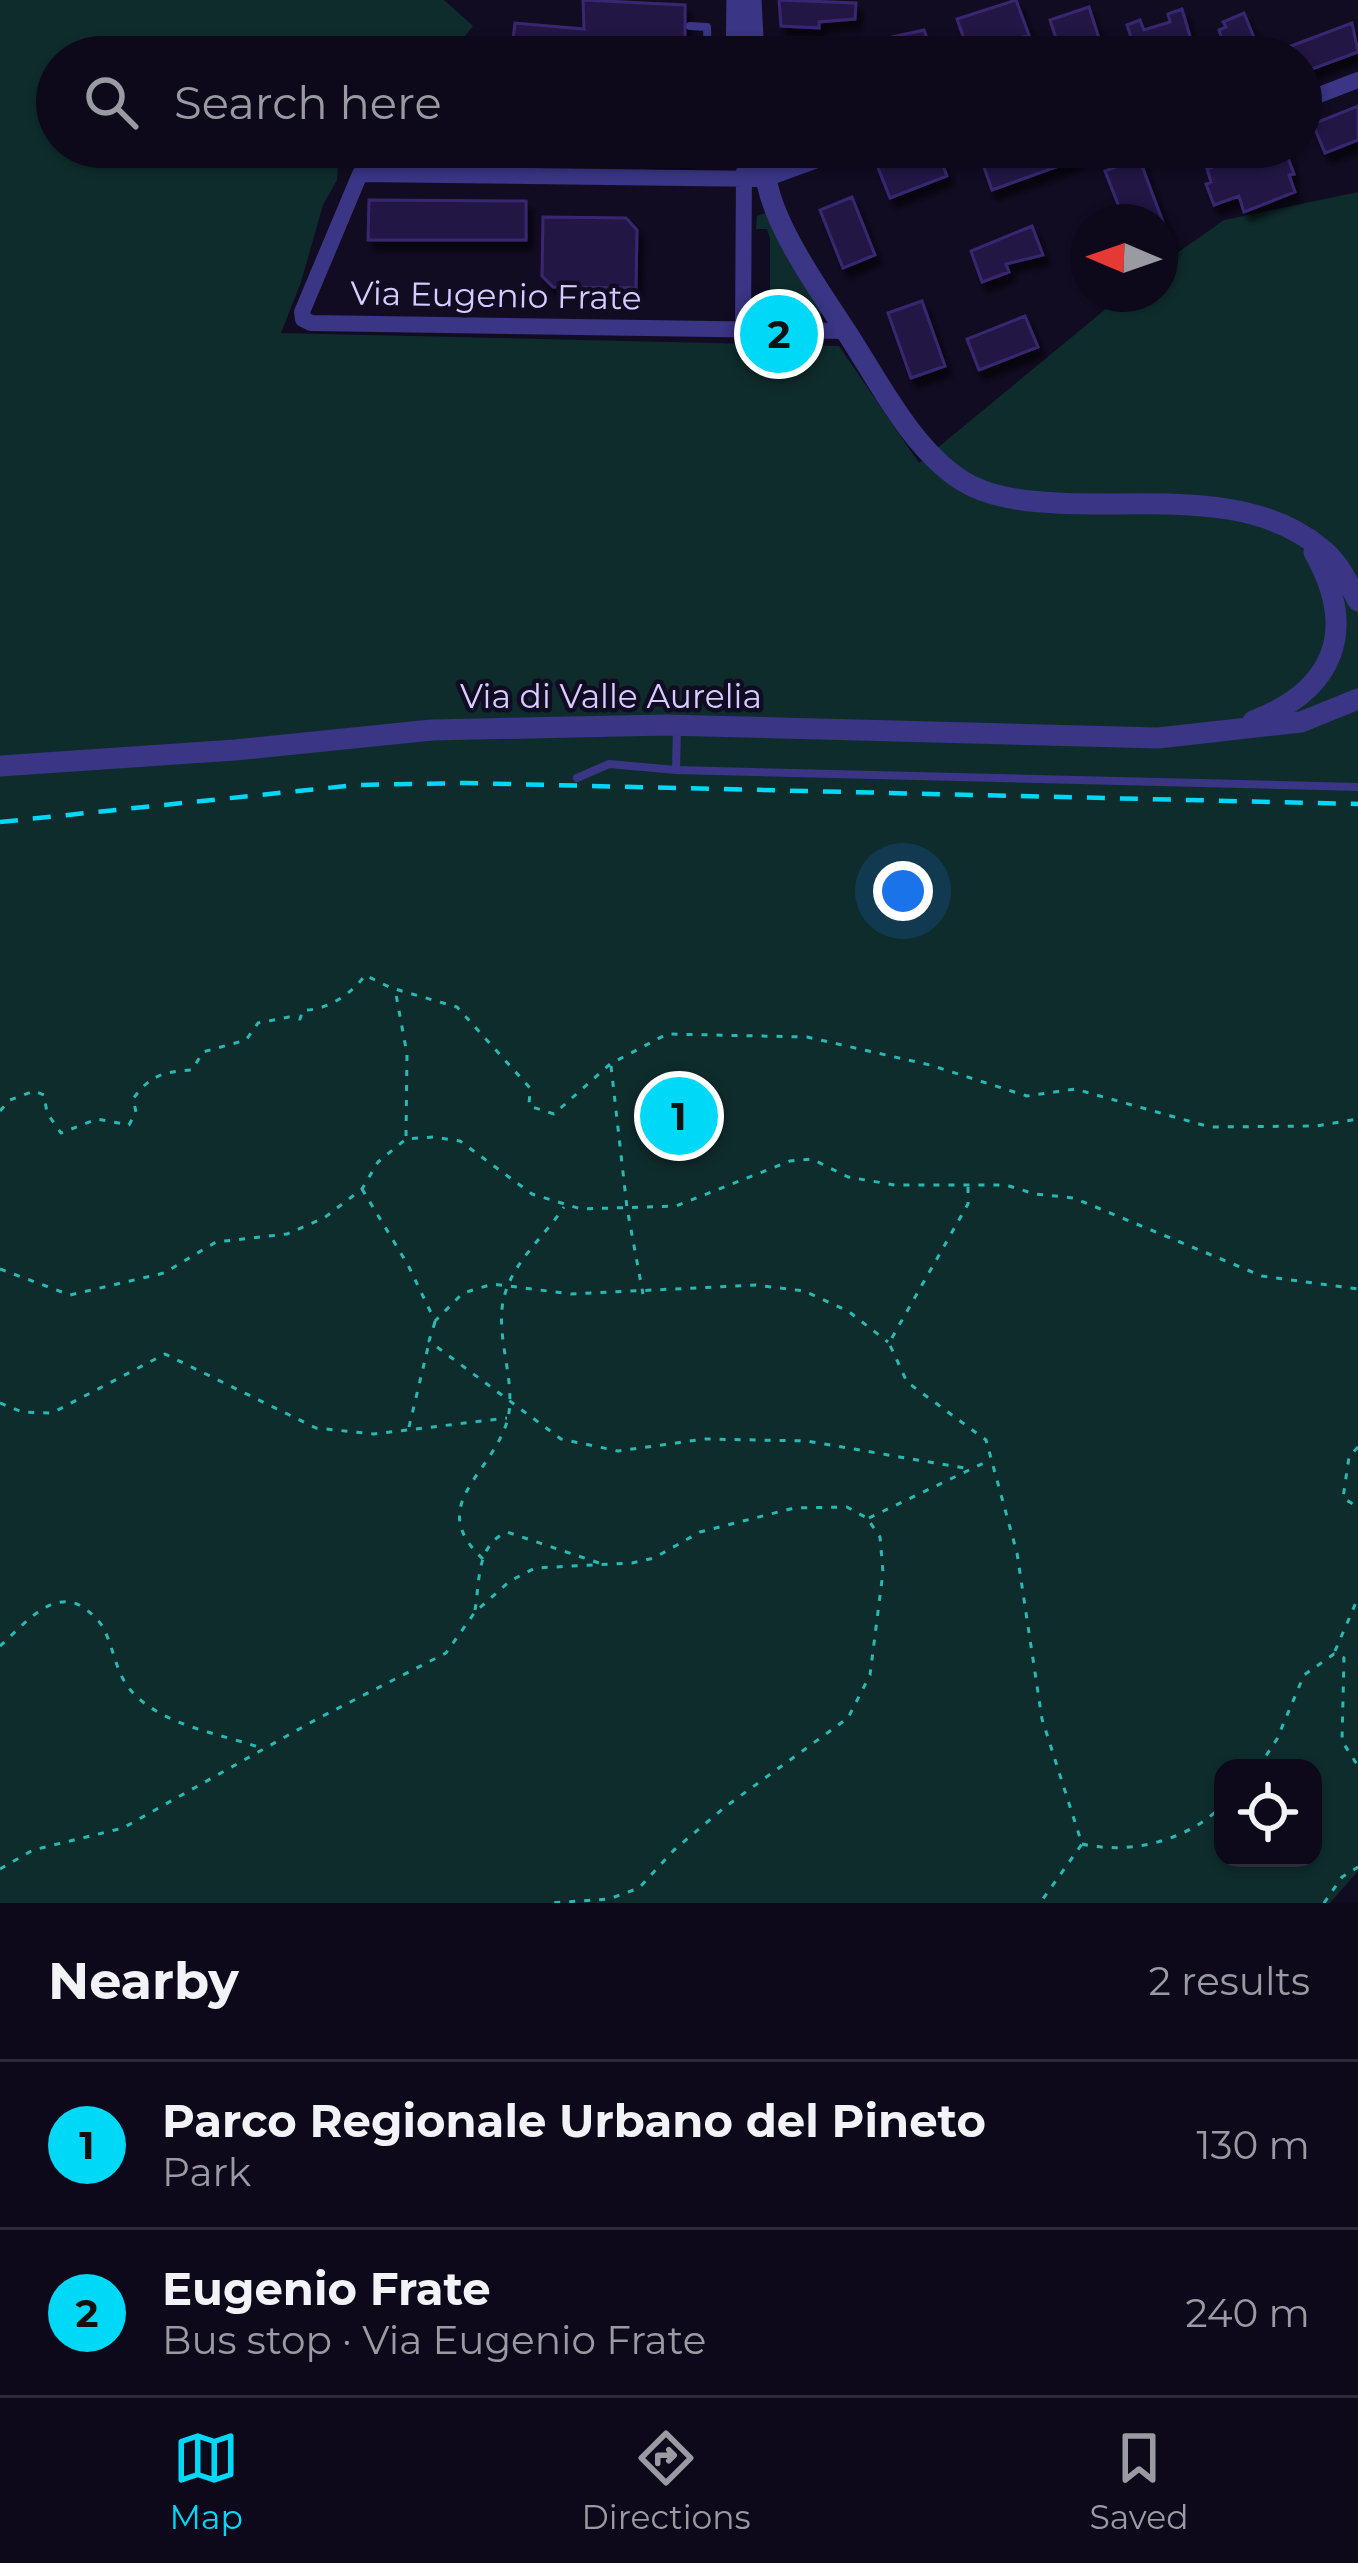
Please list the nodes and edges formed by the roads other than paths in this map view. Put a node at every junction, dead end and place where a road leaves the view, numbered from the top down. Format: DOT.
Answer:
graph roads {
  1 [pos="737,0"];
  2 [pos="751,0"];
  3 [pos="690,26"];
  4 [pos="707,36"];
  5 [pos="736,36"];
  6 [pos="753,36"];
  7 [pos="1358,80"];
  8 [pos="1322,94"];
  9 [pos="751,168"];
  10 [pos="758,168"];
  11 [pos="789,168"];
  12 [pos="755,179"];
  13 [pos="743,327"];
  14 [pos="846,331"];
  15 [pos="1298,533"];
  16 [pos="1358,601"];
  17 [pos="1358,699"];
  18 [pos="676,726"];
  19 [pos="1224,732"];
  20 [pos="0,766"];
  21 [pos="676,770"];
  22 [pos="577,778"];
  23 [pos="1358,787"];
  1 -- 5 [label="street"];
  2 -- 6 [label="street"];
  3 -- 4 [label="lane"];
  7 -- 8 [label="street"];
  9 -- 12 [label="street"];
  10 -- 12 [label="street"];
  11 -- 12 [label="street"];
  12 -- 13 [label="street"];
  12 -- 13 [label="street, Via Eugenio Frate"];
  12 -- 14 [label="street"];
  13 -- 14 [label="street, Via Eugenio Frate"];
  14 -- 15 [label="street"];
  15 -- 16 [label="street"];
  15 -- 19 [label="street, Via di Valle Aurelia"];
  17 -- 19 [label="street, Via di Valle Aurelia"];
  18 -- 19 [label="street, Via di Valle Aurelia"];
  18 -- 20 [label="street, Via di Valle Aurelia"];
  18 -- 21 [label="lane"];
  21 -- 22 [label="lane"];
  21 -- 23 [label="lane"];
}
